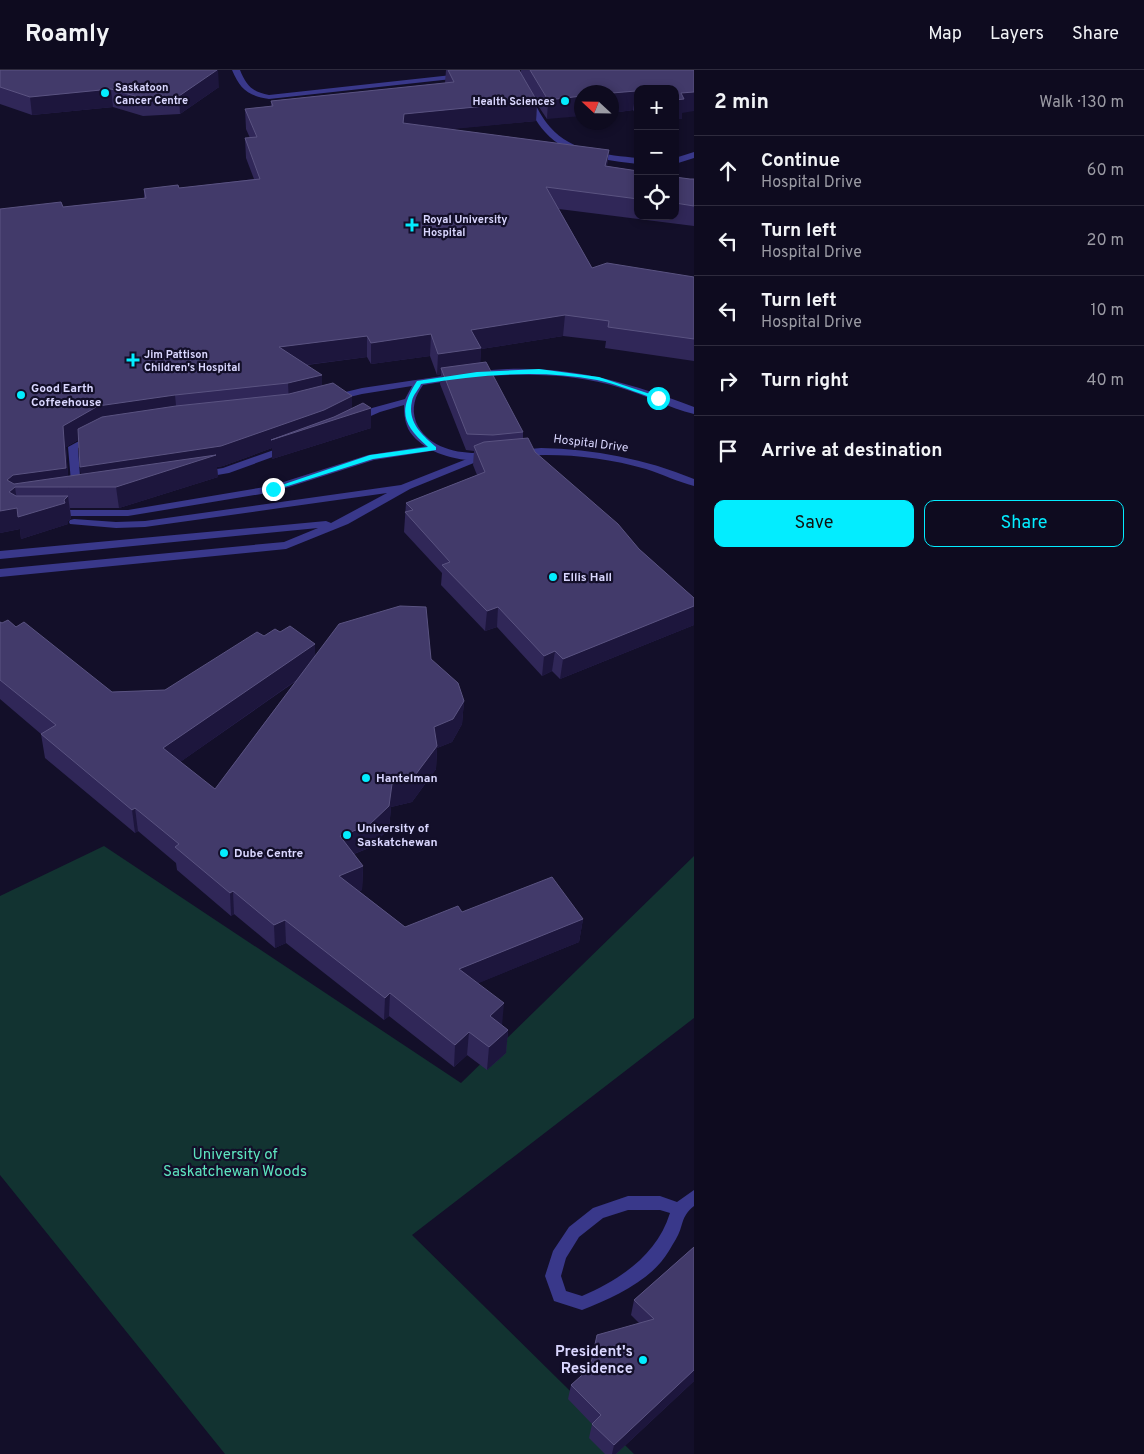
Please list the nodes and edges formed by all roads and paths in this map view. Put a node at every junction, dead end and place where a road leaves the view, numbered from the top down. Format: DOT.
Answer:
graph roads {
  1 [pos="236,70"];
  2 [pos="472,75"];
  3 [pos="521,88"];
  4 [pos="694,155"];
  5 [pos="634,160"];
  6 [pos="679,160"];
  7 [pos="419,382"];
  8 [pos="325,400"];
  9 [pos="408,401"];
  10 [pos="694,411"];
  11 [pos="344,425"];
  12 [pos="101,432"];
  13 [pos="294,446"];
  14 [pos="434,448"];
  15 [pos="482,456"];
  16 [pos="192,476"];
  17 [pos="694,483"];
  18 [pos="406,487"];
  19 [pos="76,493"];
  20 [pos="38,513"];
  21 [pos="74,522"];
  22 [pos="344,522"];
  23 [pos="0,555"];
  24 [pos="0,573"];
  25 [pos="694,1197"];
  26 [pos="679,1209"];
  1 -- 2 [label="street"];
  3 -- 5 [label="street"];
  4 -- 6 [label="street"];
  7 -- 8 [label="street"];
  7 -- 9 [label="street"];
  7 -- 10 [label="street"];
  9 -- 11 [label="street"];
  9 -- 14 [label="street, Hospital Drive"];
  12 -- 19 [label="street"];
  13 -- 16 [label="street"];
  14 -- 15 [label="street, Hospital Drive"];
  14 -- 20 [label="street"];
  15 -- 17 [label="street, Hospital Drive"];
  15 -- 18 [label="street, Hospital Drive"];
  18 -- 21 [label="street"];
  18 -- 22 [label="street, Hospital Drive"];
  22 -- 23 [label="street"];
  22 -- 24 [label="street, Hospital Drive"];
  25 -- 26 [label="street"];
  26 -- 26 [label="street"];
}
